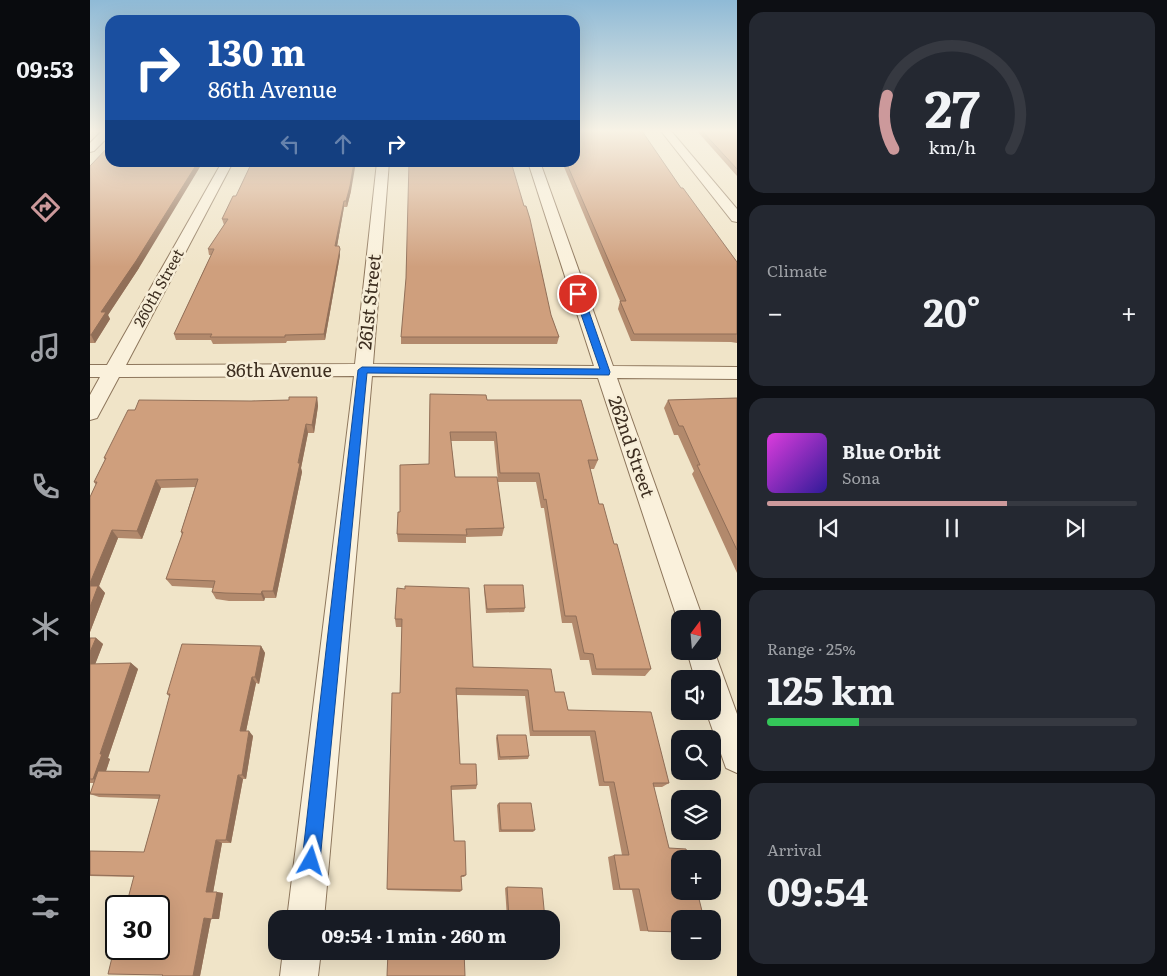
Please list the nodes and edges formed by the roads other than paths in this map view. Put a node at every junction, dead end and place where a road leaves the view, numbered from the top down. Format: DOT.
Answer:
graph roads {
  1 [pos="220,177"];
  2 [pos="382,177"];
  3 [pos="539,177"];
  4 [pos="703,177"];
  5 [pos="737,218"];
  6 [pos="362,370"];
  7 [pos="90,371"];
  8 [pos="113,371"];
  9 [pos="605,372"];
  10 [pos="737,373"];
  11 [pos="90,413"];
  12 [pos="687,610"];
  13 [pos="721,712"];
  14 [pos="737,757"];
  15 [pos="306,910"];
  16 [pos="301,960"];
  17 [pos="299,976"];
  1 -- 8 [label="street, 260th Street"];
  2 -- 6 [label="street, 261st Street"];
  3 -- 9 [label="street, 262nd Street"];
  4 -- 5 [label="street"];
  6 -- 8 [label="street, 86th Avenue"];
  6 -- 9 [label="street, 86th Avenue"];
  6 -- 15 [label="street, 261st Street"];
  7 -- 8 [label="street, 86th Avenue"];
  8 -- 11 [label="street, 260th Street"];
  9 -- 10 [label="street, 86th Avenue"];
  9 -- 12 [label="street, 262nd Street"];
  13 -- 14 [label="street"];
  16 -- 17 [label="street"];
}
